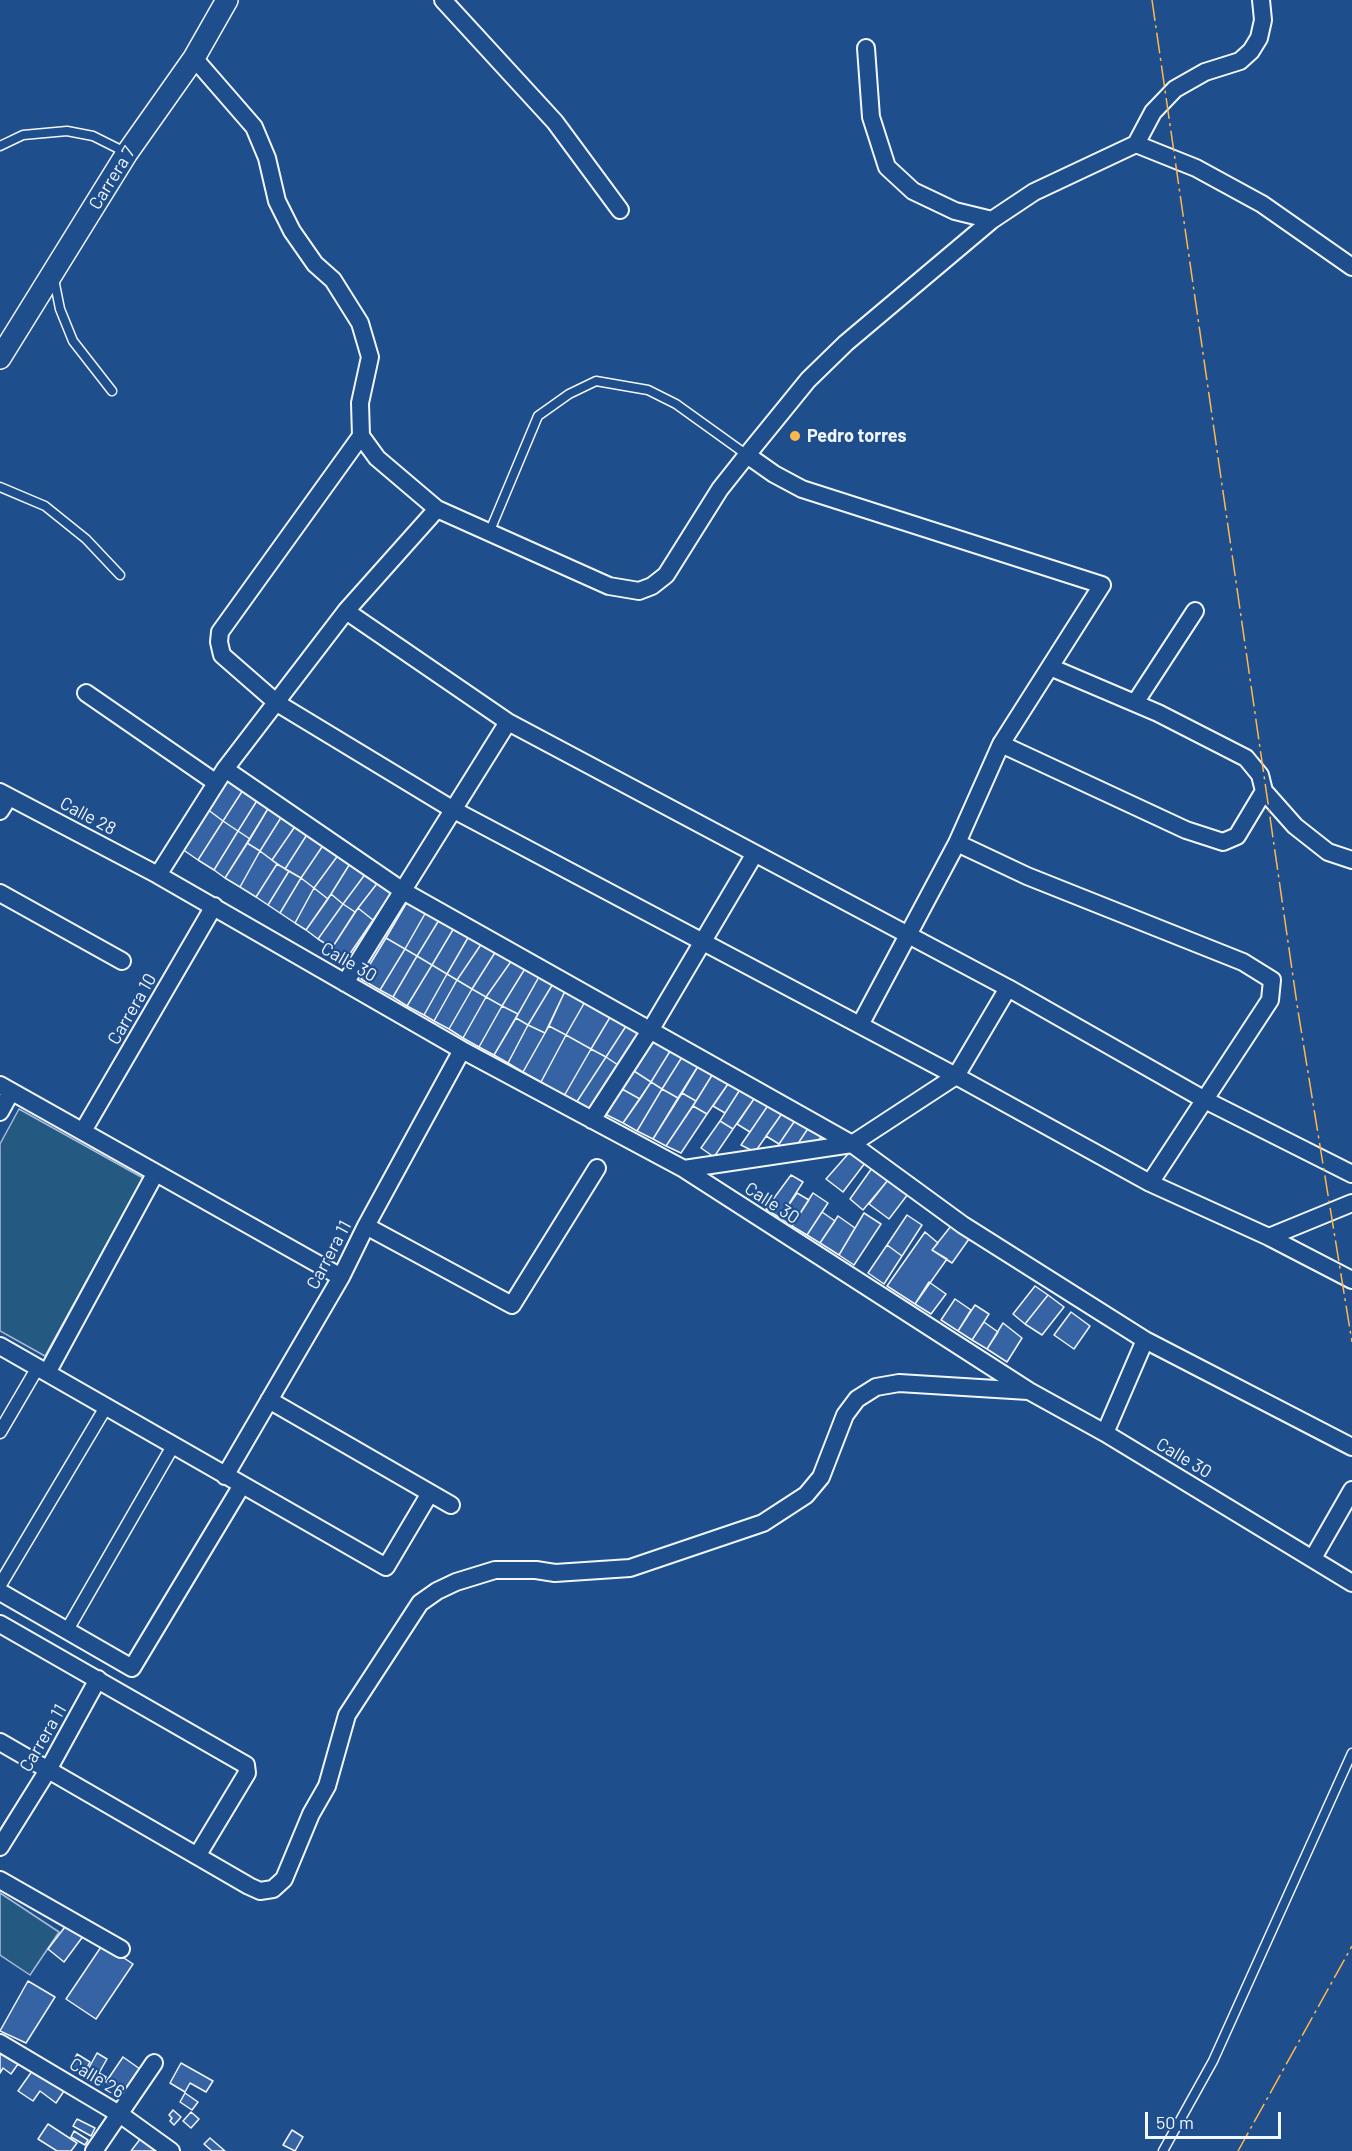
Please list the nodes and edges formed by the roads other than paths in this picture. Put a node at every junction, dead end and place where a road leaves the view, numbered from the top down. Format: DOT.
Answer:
graph roads {
  1 [pos="227,0"];
  2 [pos="442,0"];
  3 [pos="1261,0"];
  4 [pos="866,48"];
  5 [pos="194,58"];
  6 [pos="1136,144"];
  7 [pos="0,146"];
  8 [pos="127,153"];
  9 [pos="620,210"];
  10 [pos="992,220"];
  11 [pos="1352,267"];
  12 [pos="53,273"];
  13 [pos="0,358"];
  14 [pos="112,391"];
  15 [pos="361,436"];
  16 [pos="747,454"];
  17 [pos="0,487"];
  18 [pos="437,509"];
  19 [pos="489,533"];
  20 [pos="120,575"];
  21 [pos="346,611"];
  22 [pos="1195,611"];
  23 [pos="1050,667"];
  24 [pos="86,693"];
  25 [pos="277,703"];
  26 [pos="1135,703"];
  27 [pos="508,722"];
  28 [pos="1001,744"];
  29 [pos="220,776"];
  30 [pos="1264,791"];
  31 [pos="5,794"];
  32 [pos="452,809"];
  33 [pos="0,812"];
  34 [pos="957,843"];
  35 [pos="754,855"];
  36 [pos="1352,860"];
  37 [pos="158,875"];
  38 [pos="403,891"];
  39 [pos="0,893"];
  40 [pos="214,906"];
  41 [pos="909,934"];
  42 [pos="702,943"];
  43 [pos="122,962"];
  44 [pos="345,983"];
  45 [pos="1008,988"];
  46 [pos="860,1025"];
  47 [pos="651,1029"];
  48 [pos="462,1050"];
  49 [pos="956,1076"];
  50 [pos="6,1089"];
  51 [pos="1205,1100"];
  52 [pos="0,1112"];
  53 [pos="592,1120"];
  54 [pos="83,1131"];
  55 [pos="852,1143"];
  56 [pos="597,1168"];
  57 [pos="684,1168"];
  58 [pos="154,1174"];
  59 [pos="1352,1174"];
  60 [pos="1149,1183"];
  61 [pos="1352,1203"];
  62 [pos="366,1227"];
  63 [pos="1269,1237"];
  64 [pos="341,1277"];
  65 [pos="1352,1280"];
  66 [pos="1145,1340"];
  67 [pos="0,1346"];
  68 [pos="43,1370"];
  69 [pos="1029,1391"];
  70 [pos="269,1400"];
  71 [pos="106,1407"];
  72 [pos="0,1432"];
  73 [pos="1106,1433"];
  74 [pos="173,1446"];
  75 [pos="1352,1447"];
  76 [pos="225,1476"];
  77 [pos="242,1485"];
  78 [pos="430,1493"];
  79 [pos="1351,1493"];
  80 [pos="451,1505"];
  81 [pos="1313,1558"];
  82 [pos="1352,1583"];
  83 [pos="0,1585"];
  84 [pos="0,1592"];
  85 [pos="0,1624"];
  86 [pos="67,1630"];
  87 [pos="98,1679"];
  88 [pos="0,1742"];
  89 [pos="1352,1753"];
  90 [pos="48,1770"];
  91 [pos="0,1846"];
  92 [pos="197,1856"];
  93 [pos="0,1880"];
  94 [pos="121,1949"];
  95 [pos="0,2043"];
  96 [pos="154,2063"];
  97 [pos="121,2115"];
  98 [pos="94,2151"];
  99 [pos="171,2151"];
  100 [pos="1163,2151"];
  1 -- 5 [label="street, Carrera 7"];
  2 -- 9 [label="street"];
  3 -- 6 [label="street"];
  4 -- 10 [label="street"];
  5 -- 8 [label="street, Carrera 7"];
  5 -- 15 [label="street"];
  6 -- 10 [label="street"];
  6 -- 11 [label="street"];
  7 -- 8 [label="lane"];
  8 -- 12 [label="street, Carrera 7"];
  10 -- 16 [label="street"];
  12 -- 13 [label="street, Carrera 7"];
  12 -- 14 [label="lane"];
  15 -- 18 [label="street"];
  15 -- 25 [label="street"];
  16 -- 19 [label="street"];
  16 -- 19 [label="lane"];
  16 -- 23 [label="street"];
  17 -- 20 [label="lane"];
  18 -- 19 [label="street"];
  18 -- 21 [label="street"];
  21 -- 25 [label="street"];
  21 -- 27 [label="street"];
  22 -- 26 [label="street"];
  23 -- 26 [label="street"];
  23 -- 28 [label="street"];
  24 -- 29 [label="street"];
  25 -- 29 [label="street"];
  25 -- 32 [label="street"];
  26 -- 30 [label="street"];
  27 -- 32 [label="street"];
  27 -- 35 [label="street"];
  28 -- 30 [label="street"];
  28 -- 34 [label="street"];
  29 -- 37 [label="street"];
  29 -- 38 [label="street"];
  30 -- 36 [label="street"];
  31 -- 33 [label="street"];
  31 -- 37 [label="street, Calle 28"];
  32 -- 38 [label="street"];
  32 -- 42 [label="street"];
  34 -- 41 [label="street"];
  34 -- 51 [label="street"];
  35 -- 41 [label="street"];
  35 -- 42 [label="street"];
  37 -- 40 [label="street, Calle 30"];
  38 -- 44 [label="street"];
  38 -- 47 [label="street"];
  39 -- 43 [label="street"];
  40 -- 44 [label="street, Calle 30"];
  40 -- 54 [label="street, Carrera 10"];
  41 -- 45 [label="street"];
  41 -- 46 [label="street"];
  42 -- 46 [label="street"];
  42 -- 47 [label="street"];
  44 -- 48 [label="street, Calle 30"];
  45 -- 49 [label="street"];
  45 -- 51 [label="street"];
  46 -- 49 [label="street"];
  47 -- 53 [label="street"];
  47 -- 55 [label="street"];
  48 -- 53 [label="street, Calle 30"];
  48 -- 62 [label="street, Carrera 11"];
  49 -- 55 [label="street"];
  49 -- 60 [label="street"];
  50 -- 52 [label="street"];
  50 -- 54 [label="street"];
  51 -- 59 [label="street"];
  51 -- 60 [label="street"];
  53 -- 57 [label="street, Calle 30"];
  54 -- 58 [label="street"];
  55 -- 57 [label="street"];
  55 -- 66 [label="street"];
  56 -- 62 [label="street"];
  57 -- 69 [label="street, Calle 30"];
  58 -- 64 [label="street"];
  58 -- 68 [label="street"];
  60 -- 63 [label="street"];
  61 -- 63 [label="street"];
  62 -- 64 [label="street, Carrera 11"];
  63 -- 65 [label="street"];
  64 -- 70 [label="street, Carrera 11"];
  66 -- 73 [label="street"];
  66 -- 75 [label="street"];
  67 -- 68 [label="street"];
  68 -- 71 [label="street"];
  68 -- 72 [label="street"];
  69 -- 73 [label="street, Calle 30"];
  69 -- 92 [label="street"];
  70 -- 76 [label="street, Carrera 11"];
  70 -- 78 [label="street"];
  71 -- 74 [label="street"];
  71 -- 83 [label="street"];
  73 -- 81 [label="street, Calle 30"];
  74 -- 76 [label="street"];
  74 -- 86 [label="street"];
  76 -- 77 [label="street"];
  77 -- 78 [label="street"];
  77 -- 86 [label="street"];
  78 -- 80 [label="street"];
  79 -- 81 [label="street"];
  81 -- 82 [label="street, Calle 30"];
  84 -- 86 [label="street"];
  85 -- 87 [label="street"];
  87 -- 90 [label="street, Carrera 11"];
  87 -- 92 [label="street"];
  88 -- 90 [label="street"];
  89 -- 100 [label="lane"];
  90 -- 91 [label="street, Carrera 11"];
  90 -- 92 [label="street"];
  93 -- 94 [label="street"];
  95 -- 97 [label="street, Calle 26"];
  96 -- 97 [label="street"];
  97 -- 98 [label="street"];
  97 -- 99 [label="street, Calle 26"];
}
